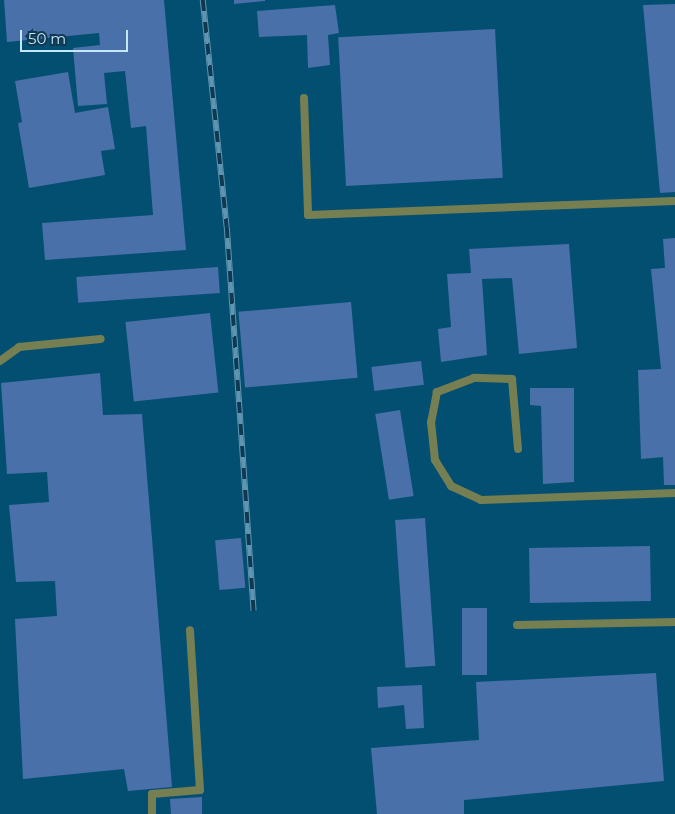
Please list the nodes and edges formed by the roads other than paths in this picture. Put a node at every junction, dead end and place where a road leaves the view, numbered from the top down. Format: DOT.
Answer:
graph roads {
  1 [pos="304,98"];
  2 [pos="675,201"];
  3 [pos="101,339"];
  4 [pos="0,361"];
  5 [pos="518,449"];
  6 [pos="675,494"];
  7 [pos="675,622"];
  8 [pos="517,625"];
  9 [pos="190,630"];
  10 [pos="152,814"];
  1 -- 2 [label="lane"];
  3 -- 4 [label="lane"];
  5 -- 6 [label="lane"];
  7 -- 8 [label="lane"];
  9 -- 10 [label="lane"];
}
